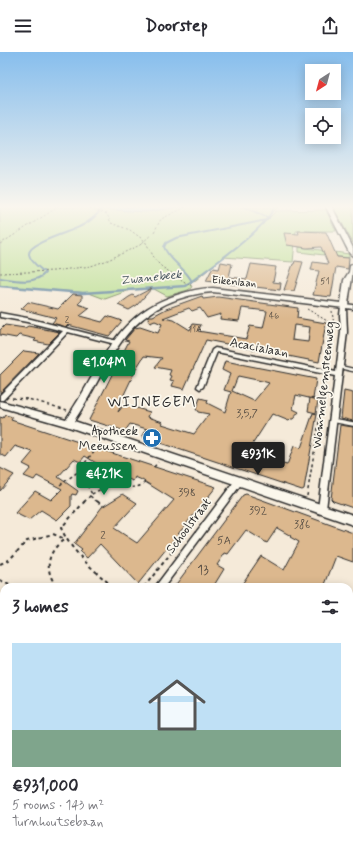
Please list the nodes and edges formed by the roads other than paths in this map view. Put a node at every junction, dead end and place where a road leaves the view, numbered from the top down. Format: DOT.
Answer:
graph roads {
  1 [pos="348,244"];
  2 [pos="353,254"];
  3 [pos="353,266"];
  4 [pos="344,306"];
  5 [pos="353,307"];
  6 [pos="0,315"];
  7 [pos="67,330"];
  8 [pos="115,342"];
  9 [pos="340,367"];
  10 [pos="353,370"];
  11 [pos="338,375"];
  12 [pos="200,387"];
  13 [pos="0,401"];
  14 [pos="332,420"];
  15 [pos="68,423"];
  16 [pos="353,424"];
  17 [pos="239,481"];
  18 [pos="322,509"];
  19 [pos="353,520"];
  20 [pos="162,583"];
  1 -- 2 [label="street"];
  3 -- 4 [label="street, Wommelgemsteenweg"];
  4 -- 5 [label="street"];
  4 -- 8 [label="street, Eikenlaan"];
  4 -- 9 [label="street, Wommelgemsteenweg"];
  6 -- 7 [label="street"];
  7 -- 8 [label="street"];
  7 -- 13 [label="street"];
  8 -- 15 [label="street, Eikenlaan"];
  9 -- 10 [label="lane"];
  9 -- 11 [label="street, Wommelgemsteenweg"];
  11 -- 12 [label="street, Acacialaan"];
  11 -- 14 [label="street, Wommelgemsteenweg"];
  13 -- 15 [label="street"];
  14 -- 16 [label="lane"];
  14 -- 18 [label="street, Wommelgemsteenweg"];
  15 -- 17 [label="street"];
  17 -- 18 [label="street"];
  17 -- 20 [label="street, Schoolstraat"];
  18 -- 19 [label="street"];
}
